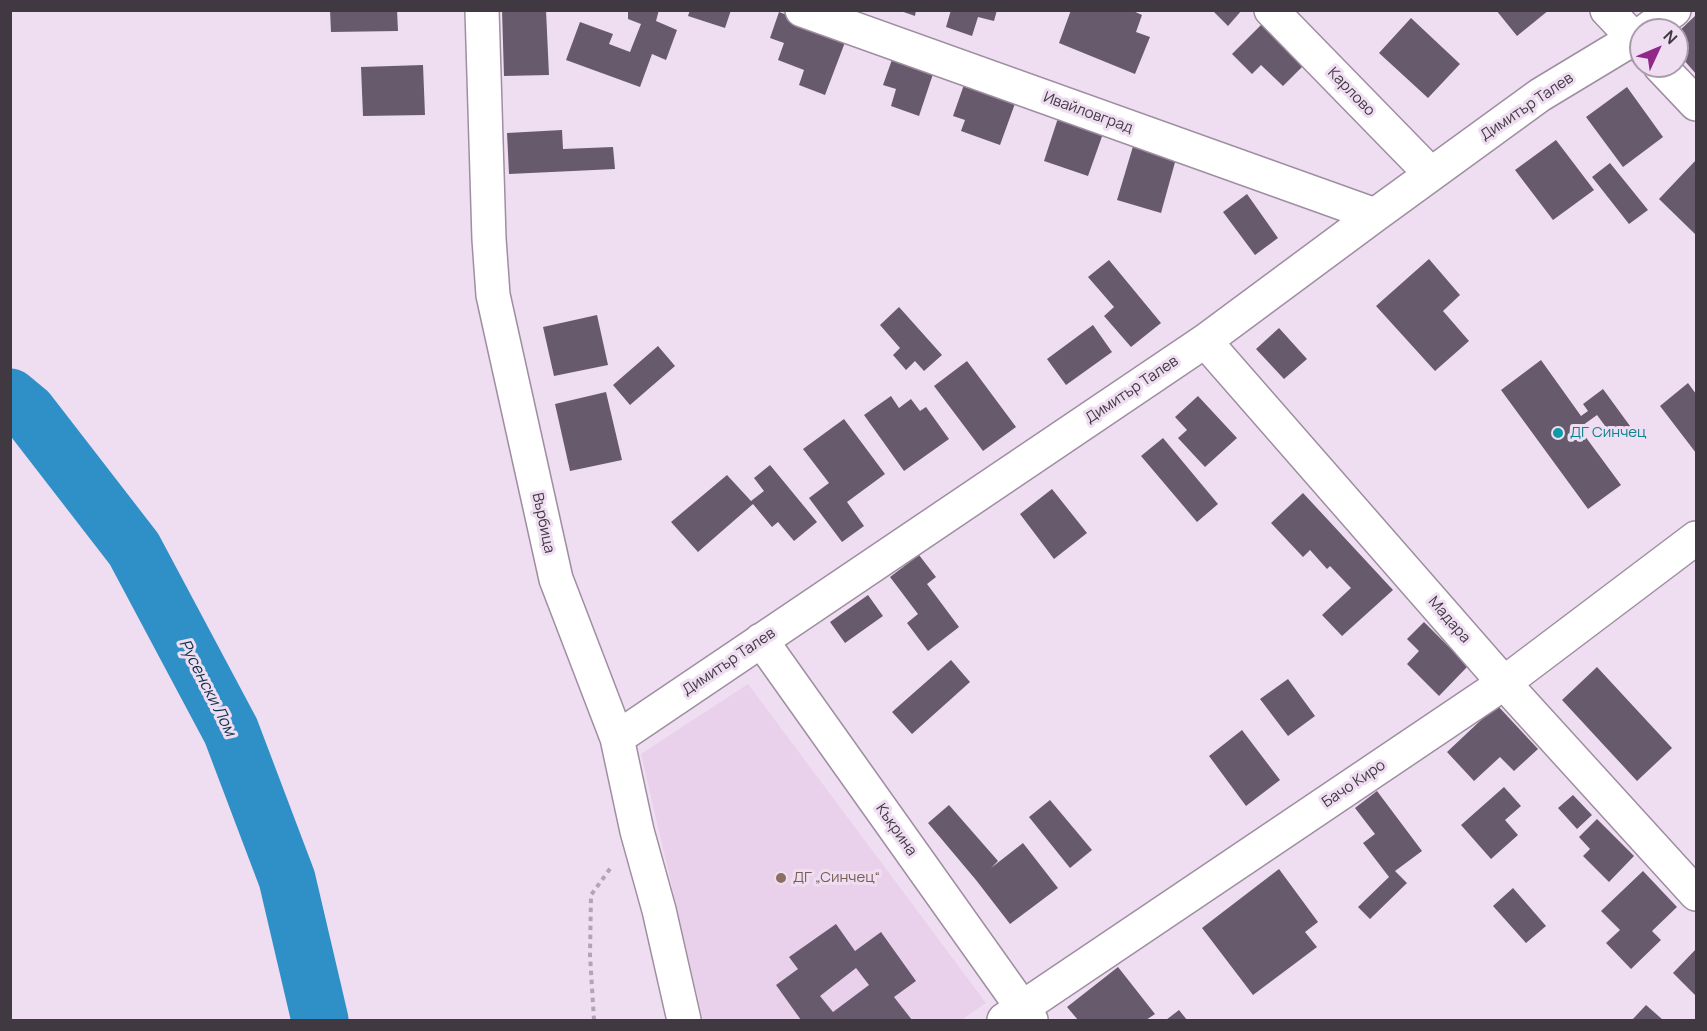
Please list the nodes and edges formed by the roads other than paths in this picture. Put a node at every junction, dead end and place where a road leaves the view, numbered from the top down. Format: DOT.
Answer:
graph roads {
  1 [pos="482,10"];
  2 [pos="802,10"];
  3 [pos="1271,10"];
  4 [pos="1607,10"];
  5 [pos="1629,27"];
  6 [pos="1629,44"];
  7 [pos="1671,78"];
  8 [pos="1696,104"];
  9 [pos="1431,174"];
  10 [pos="1375,214"];
  11 [pos="1205,341"];
  12 [pos="1696,538"];
  13 [pos="760,640"];
  14 [pos="1504,683"];
  15 [pos="617,738"];
  16 [pos="1696,894"];
  17 [pos="1019,1016"];
  18 [pos="684,1020"];
  1 -- 15 [label="street, Върбица"];
  2 -- 10 [label="street, Ивайловград"];
  3 -- 9 [label="street, Карлово"];
  4 -- 5 [label="street"];
  6 -- 9 [label="street, Димитър Талев"];
  7 -- 8 [label="street"];
  9 -- 10 [label="street, Димитър Талев"];
  10 -- 11 [label="street, Димитър Талев"];
  11 -- 13 [label="street, Димитър Талев"];
  11 -- 14 [label="street, Мадара"];
  12 -- 14 [label="street, Бачо Киро"];
  13 -- 15 [label="street, Димитър Талев"];
  13 -- 17 [label="street, Къкрина"];
  14 -- 16 [label="street, Мадара"];
  14 -- 17 [label="street, Бачо Киро"];
  15 -- 18 [label="street, Върбица"];
}
